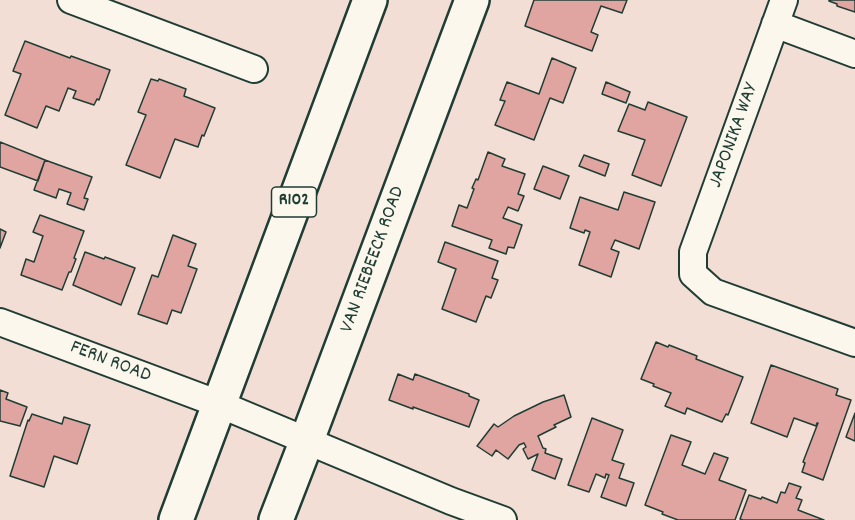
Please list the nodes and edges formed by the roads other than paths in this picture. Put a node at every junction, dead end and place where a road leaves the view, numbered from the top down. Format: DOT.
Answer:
graph roads {
  1 [pos="71,0"];
  2 [pos="370,0"];
  3 [pos="472,0"];
  4 [pos="784,0"];
  5 [pos="775,24"];
  6 [pos="855,54"];
  7 [pos="254,69"];
  8 [pos="0,322"];
  9 [pos="855,343"];
  10 [pos="219,404"];
  11 [pos="307,440"];
  12 [pos="176,520"];
  13 [pos="276,520"];
  14 [pos="503,520"];
  1 -- 7 [label="street"];
  2 -- 10 [label="main road, R102"];
  3 -- 11 [label="main road, VAN RIEBEECK ROAD"];
  4 -- 5 [label="street, JAPONIKA WAY"];
  5 -- 6 [label="street"];
  5 -- 9 [label="street, JAPONIKA WAY"];
  8 -- 10 [label="street, FERN ROAD"];
  10 -- 11 [label="street, FERN ROAD"];
  10 -- 12 [label="main road, R102"];
  11 -- 13 [label="main road, VAN RIEBEECK ROAD"];
  11 -- 14 [label="street, FERN ROAD"];
}
